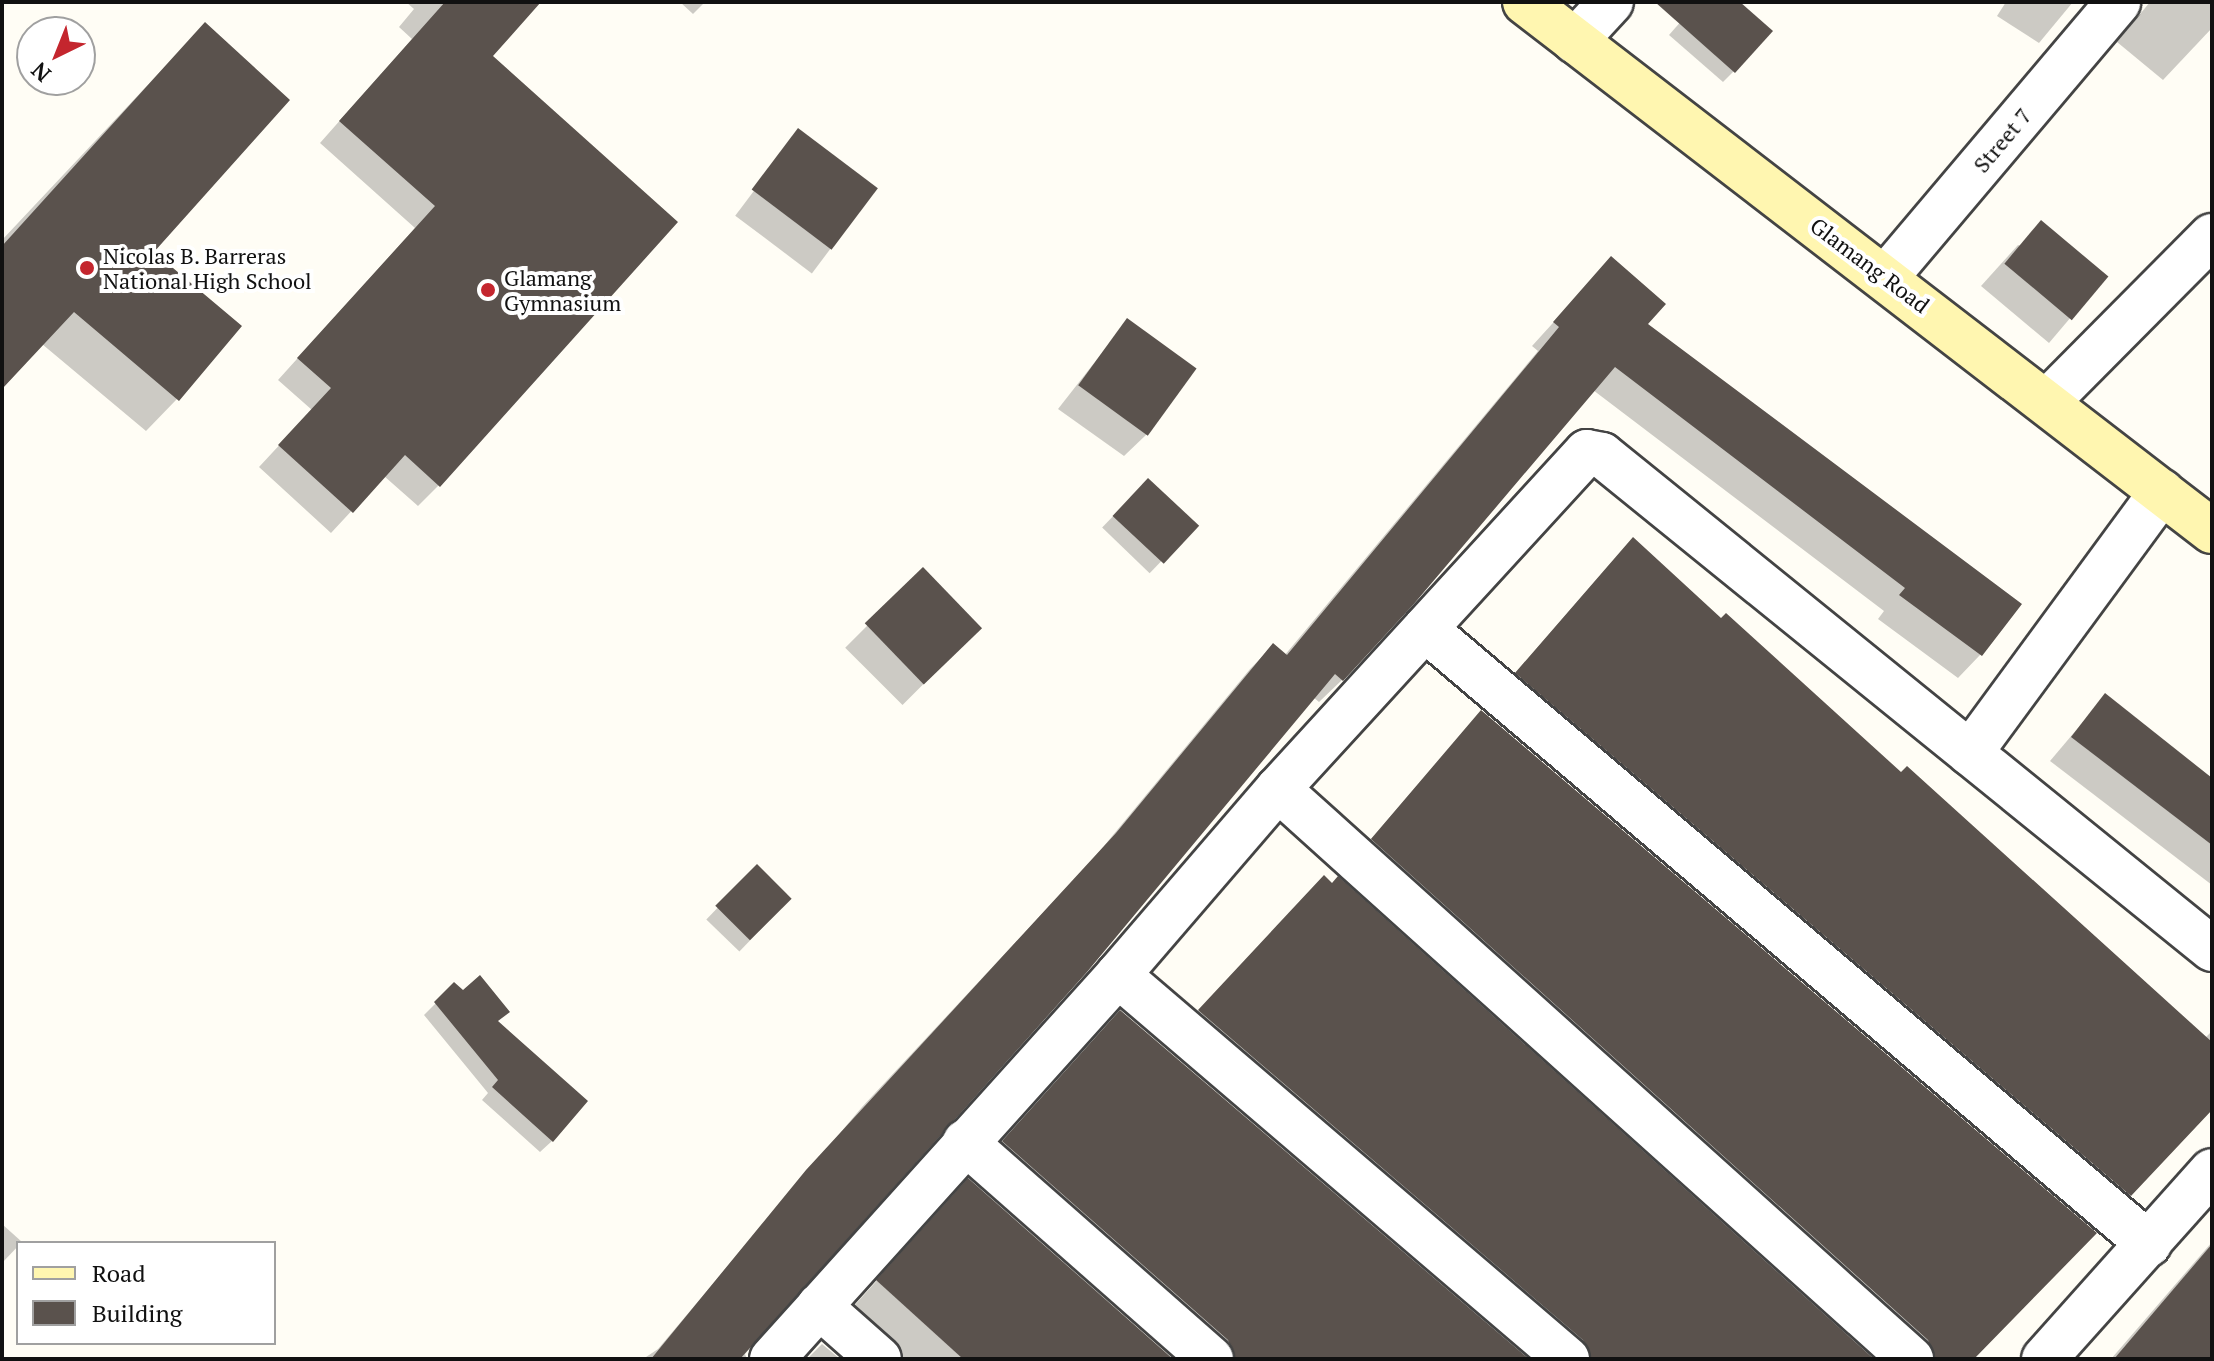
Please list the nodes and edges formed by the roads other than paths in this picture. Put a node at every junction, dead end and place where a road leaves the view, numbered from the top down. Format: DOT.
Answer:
graph roads {
  1 [pos="1525,2"];
  2 [pos="1611,2"];
  3 [pos="2118,2"];
  4 [pos="1575,41"];
  5 [pos="2212,236"];
  6 [pos="1886,277"];
  7 [pos="2047,402"];
  8 [pos="2162,492"];
  9 [pos="2212,531"];
  10 [pos="1425,629"];
  11 [pos="1970,753"];
  12 [pos="1278,789"];
  13 [pos="2212,949"];
  14 [pos="1118,975"];
  15 [pos="965,1142"];
  16 [pos="2212,1171"];
  17 [pos="2149,1244"];
  18 [pos="819,1306"];
  19 [pos="772,1359"];
  20 [pos="879,1359"];
  21 [pos="1211,1359"];
  22 [pos="1567,1359"];
  23 [pos="1911,1359"];
  24 [pos="2044,1359"];
  1 -- 4 [label="street, Glamang Road"];
  2 -- 4 [label="street"];
  3 -- 6 [label="street, Street 7"];
  4 -- 6 [label="street, Glamang Road"];
  5 -- 7 [label="street"];
  6 -- 7 [label="street, Glamang Road"];
  7 -- 8 [label="street, Glamang Road"];
  8 -- 9 [label="street, Glamang Road"];
  8 -- 11 [label="street"];
  10 -- 11 [label="street"];
  10 -- 12 [label="street"];
  10 -- 17 [label="street"];
  11 -- 13 [label="street"];
  12 -- 14 [label="street"];
  12 -- 23 [label="street"];
  14 -- 15 [label="street"];
  14 -- 22 [label="street"];
  15 -- 18 [label="street"];
  15 -- 21 [label="street"];
  16 -- 17 [label="street"];
  17 -- 24 [label="street"];
  18 -- 19 [label="street"];
  18 -- 20 [label="street"];
}
